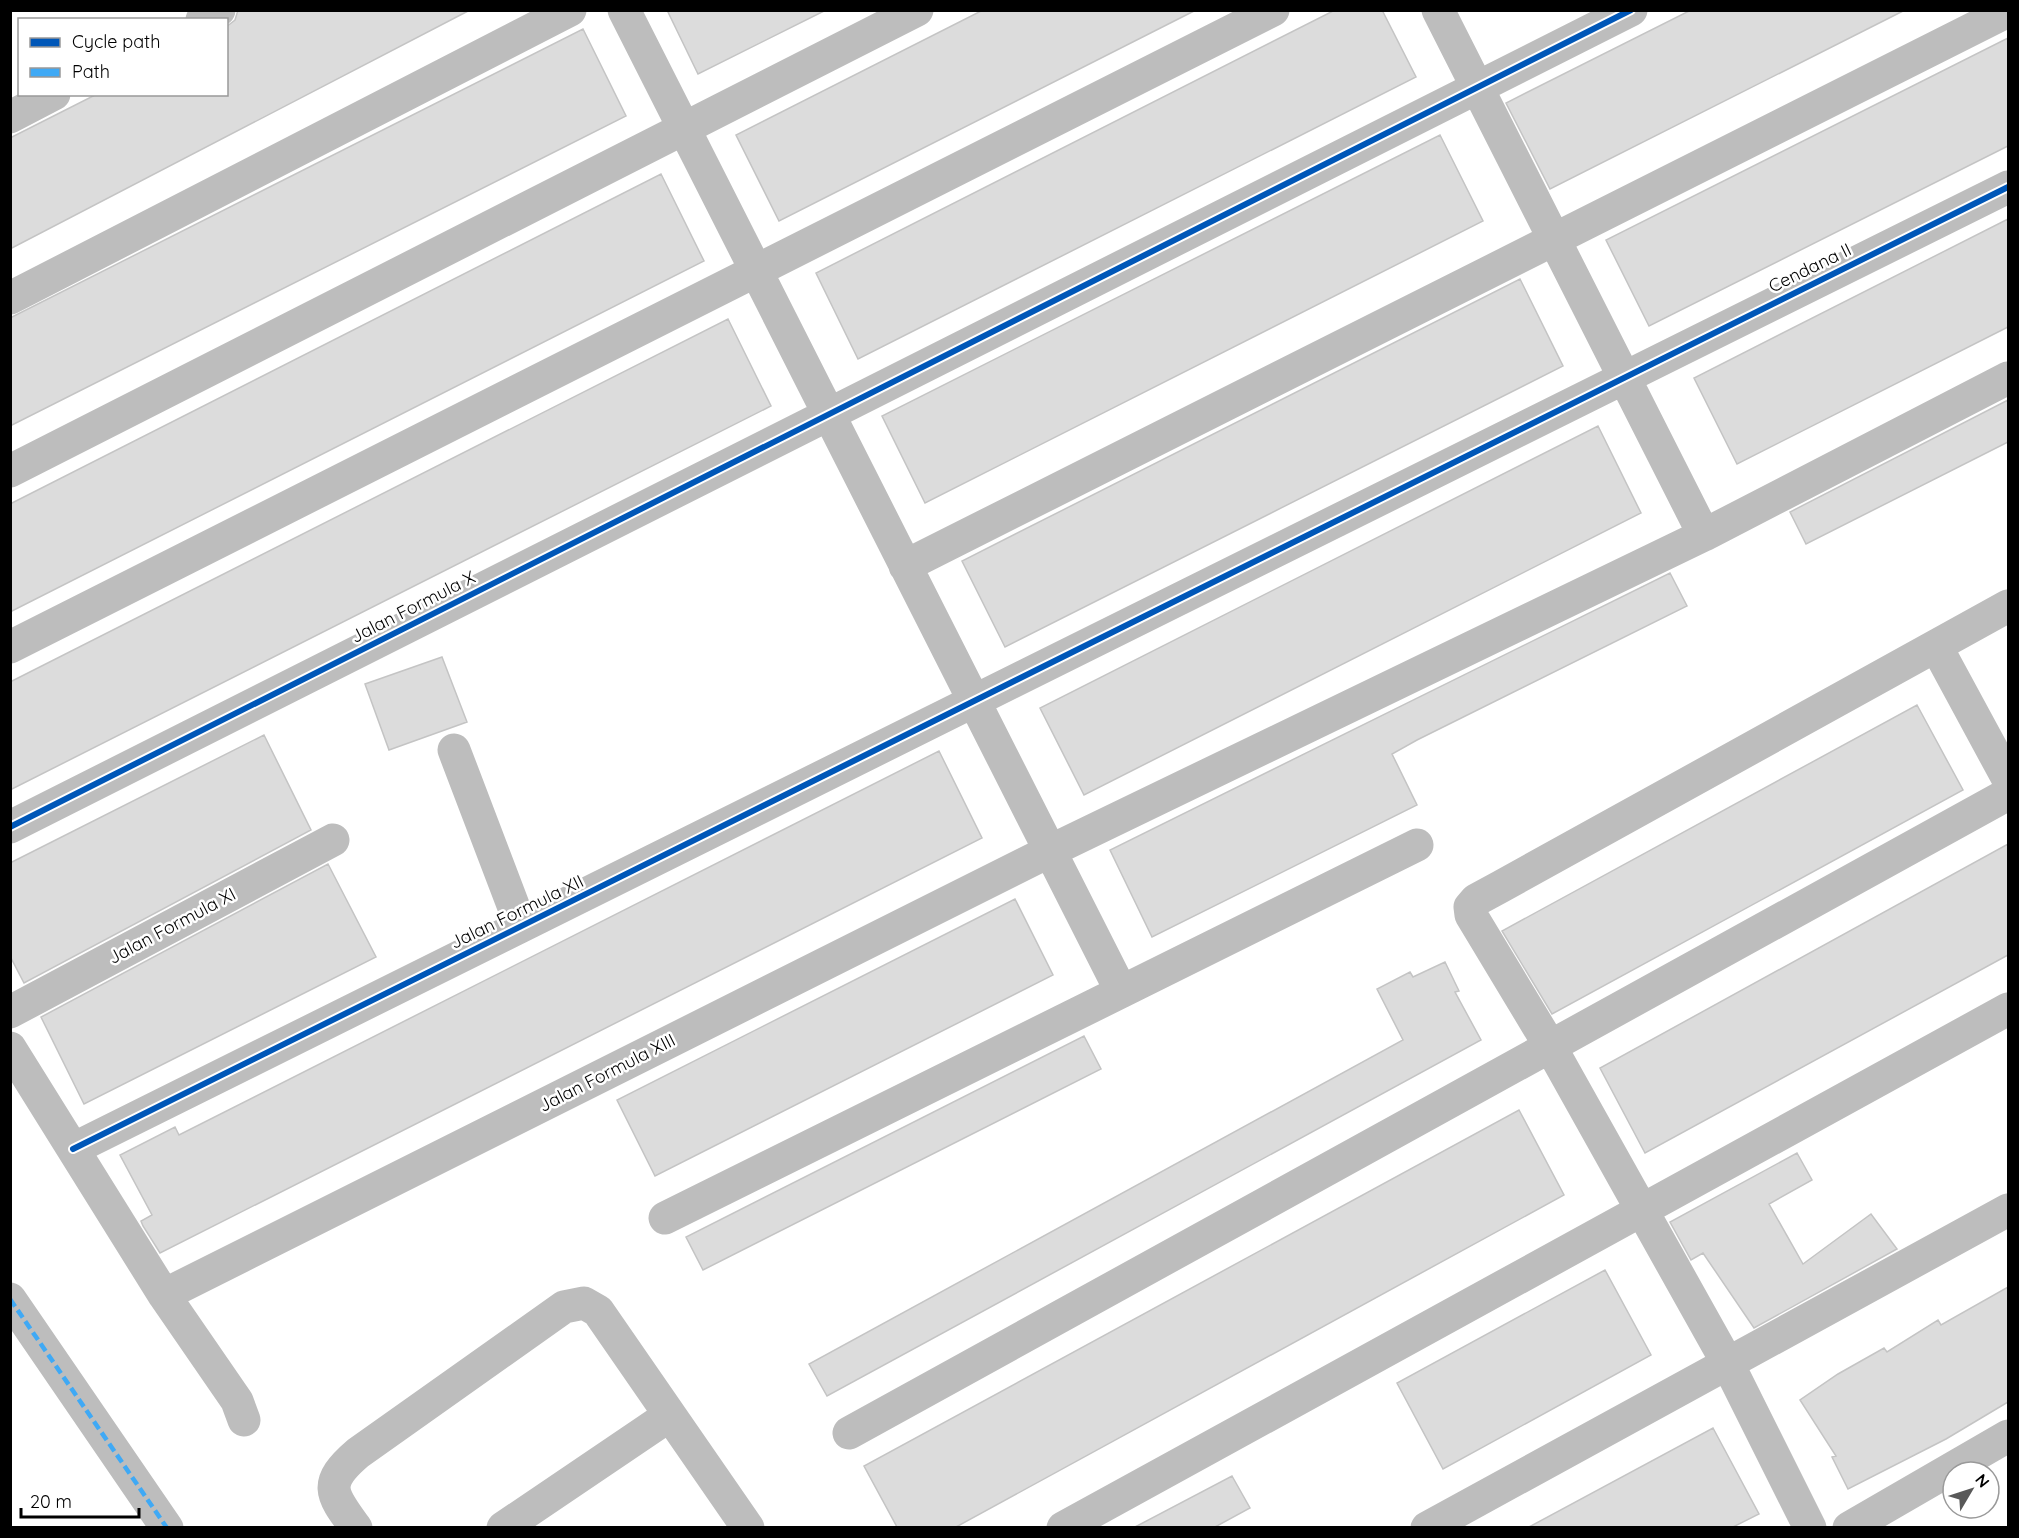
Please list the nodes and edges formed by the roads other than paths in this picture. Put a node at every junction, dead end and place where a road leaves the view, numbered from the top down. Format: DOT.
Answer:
graph roads {
  1 [pos="219,10"];
  2 [pos="570,10"];
  3 [pos="624,10"];
  4 [pos="917,10"];
  5 [pos="1273,10"];
  6 [pos="1438,10"];
  7 [pos="1631,10"];
  8 [pos="2008,11"];
  9 [pos="205,18"];
  10 [pos="1477,88"];
  11 [pos="50,96"];
  12 [pos="10,117"];
  13 [pos="684,129"];
  14 [pos="2008,187"];
  15 [pos="1555,240"];
  16 [pos="756,271"];
  17 [pos="10,298"];
  18 [pos="1625,377"];
  19 [pos="2008,378"];
  20 [pos="829,414"];
  21 [pos="10,471"];
  22 [pos="1704,535"];
  23 [pos="905,566"];
  24 [pos="2008,606"];
  25 [pos="1936,646"];
  26 [pos="10,647"];
  27 [pos="974,701"];
  28 [pos="454,750"];
  29 [pos="2008,779"];
  30 [pos="2008,794"];
  31 [pos="10,827"];
  32 [pos="333,840"];
  33 [pos="1417,845"];
  34 [pos="1050,851"];
  35 [pos="521,926"];
  36 [pos="1121,991"];
  37 [pos="2008,1009"];
  38 [pos="10,1012"];
  39 [pos="1550,1046"];
  40 [pos="10,1048"];
  41 [pos="74,1149"];
  42 [pos="1642,1210"];
  43 [pos="2008,1210"];
  44 [pos="665,1218"];
  45 [pos="164,1294"];
  46 [pos="10,1299"];
  47 [pos="1728,1364"];
  48 [pos="670,1415"];
  49 [pos="244,1420"];
  50 [pos="849,1433"];
  51 [pos="2008,1436"];
  52 [pos="167,1527"];
  53 [pos="356,1527"];
  54 [pos="503,1527"];
  55 [pos="748,1527"];
  56 [pos="1063,1527"];
  57 [pos="1428,1527"];
  58 [pos="1810,1527"];
  59 [pos="1849,1527"];
  1 -- 9 [label="street"];
  2 -- 17 [label="street"];
  3 -- 13 [label="street"];
  4 -- 13 [label="street"];
  5 -- 16 [label="street"];
  6 -- 10 [label="street"];
  7 -- 10 [label="street, Jalan Formula X"];
  8 -- 15 [label="street"];
  10 -- 15 [label="street"];
  10 -- 20 [label="street, Jalan Formula X"];
  11 -- 12 [label="street"];
  13 -- 16 [label="street"];
  13 -- 21 [label="street"];
  14 -- 18 [label="street, Cendana II"];
  15 -- 18 [label="street"];
  15 -- 23 [label="street"];
  16 -- 20 [label="street"];
  16 -- 26 [label="street"];
  18 -- 22 [label="street"];
  18 -- 27 [label="street, Cendana II"];
  19 -- 22 [label="street, Jalan Formula XIII"];
  20 -- 23 [label="street"];
  20 -- 31 [label="street, Jalan Formula X"];
  22 -- 34 [label="street, Jalan Formula XIII"];
  23 -- 27 [label="street"];
  24 -- 25 [label="street"];
  25 -- 29 [label="street"];
  25 -- 39 [label="street"];
  27 -- 34 [label="street"];
  27 -- 35 [label="street, Jalan Formula XII"];
  28 -- 35 [label="street"];
  30 -- 39 [label="street"];
  32 -- 38 [label="street, Jalan Formula XI"];
  33 -- 36 [label="street"];
  34 -- 36 [label="street"];
  34 -- 45 [label="street, Jalan Formula XIII"];
  35 -- 41 [label="street, Jalan Formula XII"];
  36 -- 44 [label="street"];
  37 -- 42 [label="street"];
  39 -- 42 [label="street"];
  39 -- 50 [label="street"];
  40 -- 41 [label="street"];
  41 -- 45 [label="street"];
  42 -- 47 [label="street"];
  42 -- 56 [label="street"];
  43 -- 47 [label="street"];
  45 -- 49 [label="street"];
  46 -- 52 [label="street"];
  47 -- 57 [label="street"];
  47 -- 58 [label="street"];
  48 -- 53 [label="street"];
  48 -- 54 [label="street"];
  48 -- 55 [label="street"];
  51 -- 59 [label="street"];
}
